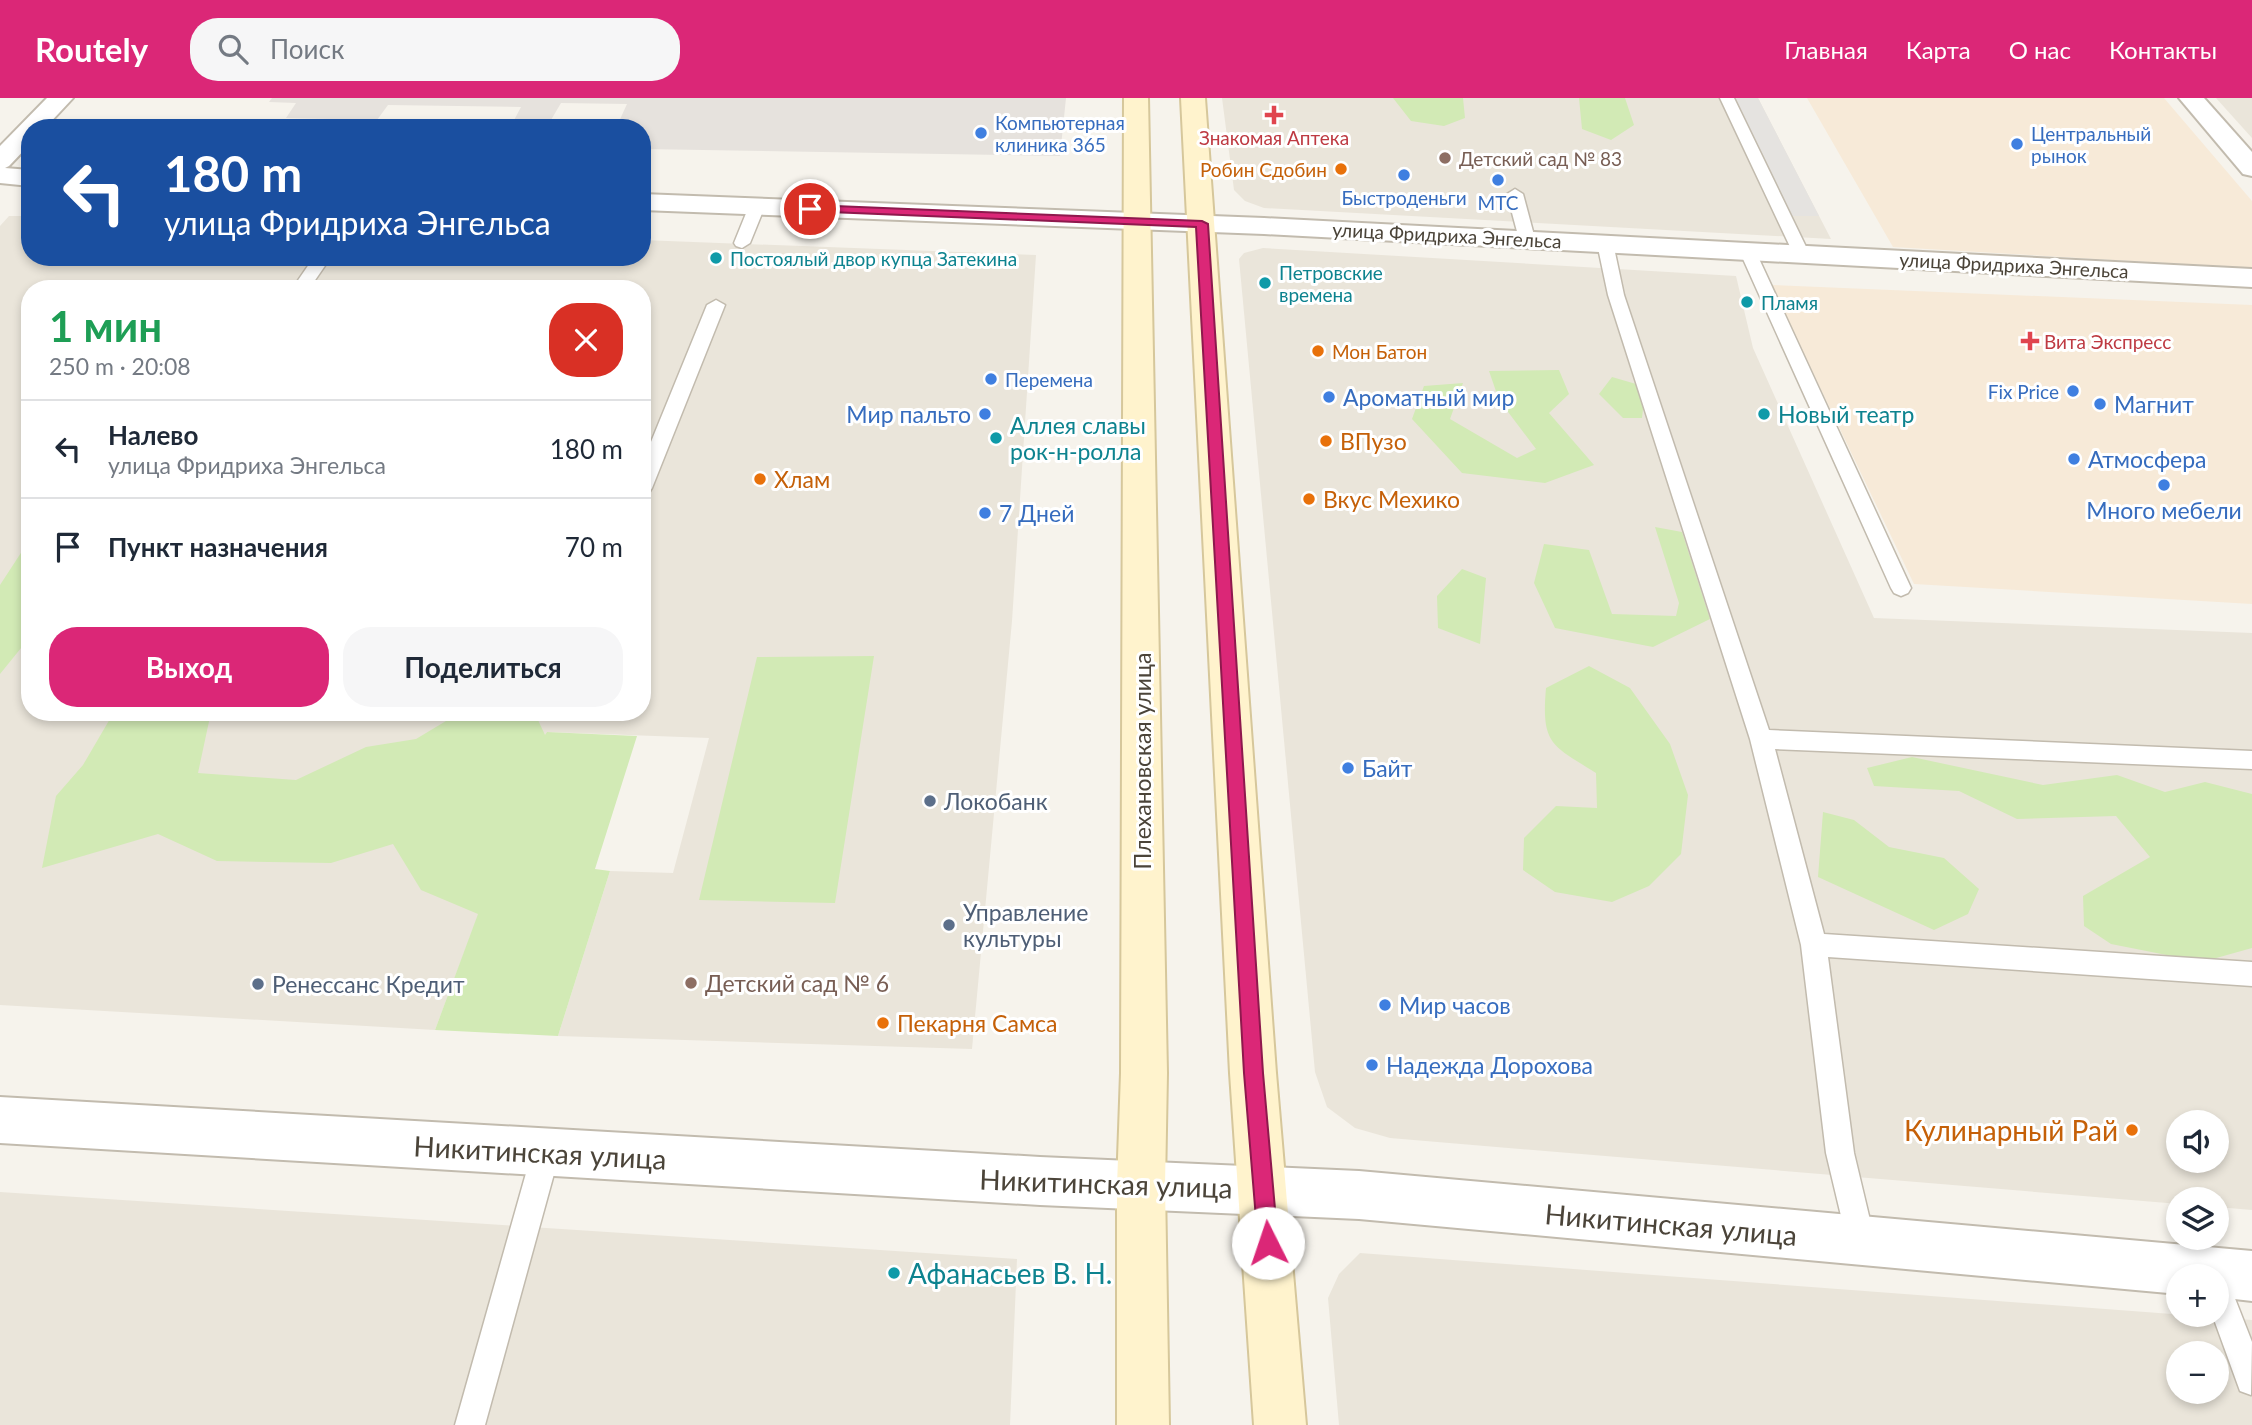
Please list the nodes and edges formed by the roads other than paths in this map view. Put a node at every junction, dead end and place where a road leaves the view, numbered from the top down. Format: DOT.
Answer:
graph roads {
  1 [pos="61,98"];
  2 [pos="1136,98"];
  3 [pos="1193,98"];
  4 [pos="1727,98"];
  5 [pos="2191,98"];
  6 [pos="41,119"];
  7 [pos="21,139"];
  8 [pos="0,160"];
  9 [pos="2252,168"];
  10 [pos="0,175"];
  11 [pos="21,177"];
  12 [pos="1515,194"];
  13 [pos="651,202"];
  14 [pos="757,206"];
  15 [pos="1137,222"];
  16 [pos="1202,224"];
  17 [pos="1527,239"];
  18 [pos="742,243"];
  19 [pos="1605,243"];
  20 [pos="1747,250"];
  21 [pos="1801,253"];
  22 [pos="2252,278"];
  23 [pos="716,305"];
  24 [pos="651,466"];
  25 [pos="1901,588"];
  26 [pos="1761,739"];
  27 [pos="2252,760"];
  28 [pos="1814,945"];
  29 [pos="2252,974"];
  30 [pos="0,1120"];
  31 [pos="546,1152"];
  32 [pos="1141,1186"];
  33 [pos="1264,1189"];
  34 [pos="1861,1241"];
  35 [pos="2166,1272"];
  36 [pos="2229,1298"];
  37 [pos="2250,1380"];
  38 [pos="470,1425"];
  39 [pos="1143,1425"];
  40 [pos="1280,1425"];
  1 -- 6 [label="street"];
  2 -- 15 [label="main road, Плехановская улица"];
  3 -- 16 [label="main road"];
  4 -- 21 [label="lane"];
  5 -- 9 [label="street"];
  7 -- 8 [label="street"];
  10 -- 11 [label="street"];
  12 -- 17 [label="lane"];
  13 -- 14 [label="street, улица Фридриха Энгельса"];
  14 -- 15 [label="street, улица Фридриха Энгельса"];
  14 -- 18 [label="lane"];
  15 -- 16 [label="street, улица Фридриха Энгельса"];
  15 -- 32 [label="main road, Плехановская улица"];
  16 -- 17 [label="street, улица Фридриха Энгельса"];
  16 -- 33 [label="main road"];
  17 -- 19 [label="street, улица Фридриха Энгельса"];
  19 -- 20 [label="street, улица Фридриха Энгельса"];
  19 -- 26 [label="lane"];
  20 -- 21 [label="street, улица Фридриха Энгельса"];
  20 -- 25 [label="lane"];
  21 -- 22 [label="street, улица Фридриха Энгельса"];
  23 -- 24 [label="lane"];
  26 -- 27 [label="lane"];
  26 -- 28 [label="lane"];
  28 -- 29 [label="lane"];
  28 -- 34 [label="lane"];
  30 -- 31 [label="street, Никитинская улица"];
  31 -- 32 [label="street, Никитинская улица"];
  31 -- 38 [label="lane"];
  32 -- 33 [label="street, Никитинская улица"];
  32 -- 39 [label="main road, Плехановская улица"];
  33 -- 34 [label="street, Никитинская улица"];
  33 -- 40 [label="main road"];
  34 -- 35 [label="street, Никитинская улица"];
  36 -- 37 [label="lane"];
}
